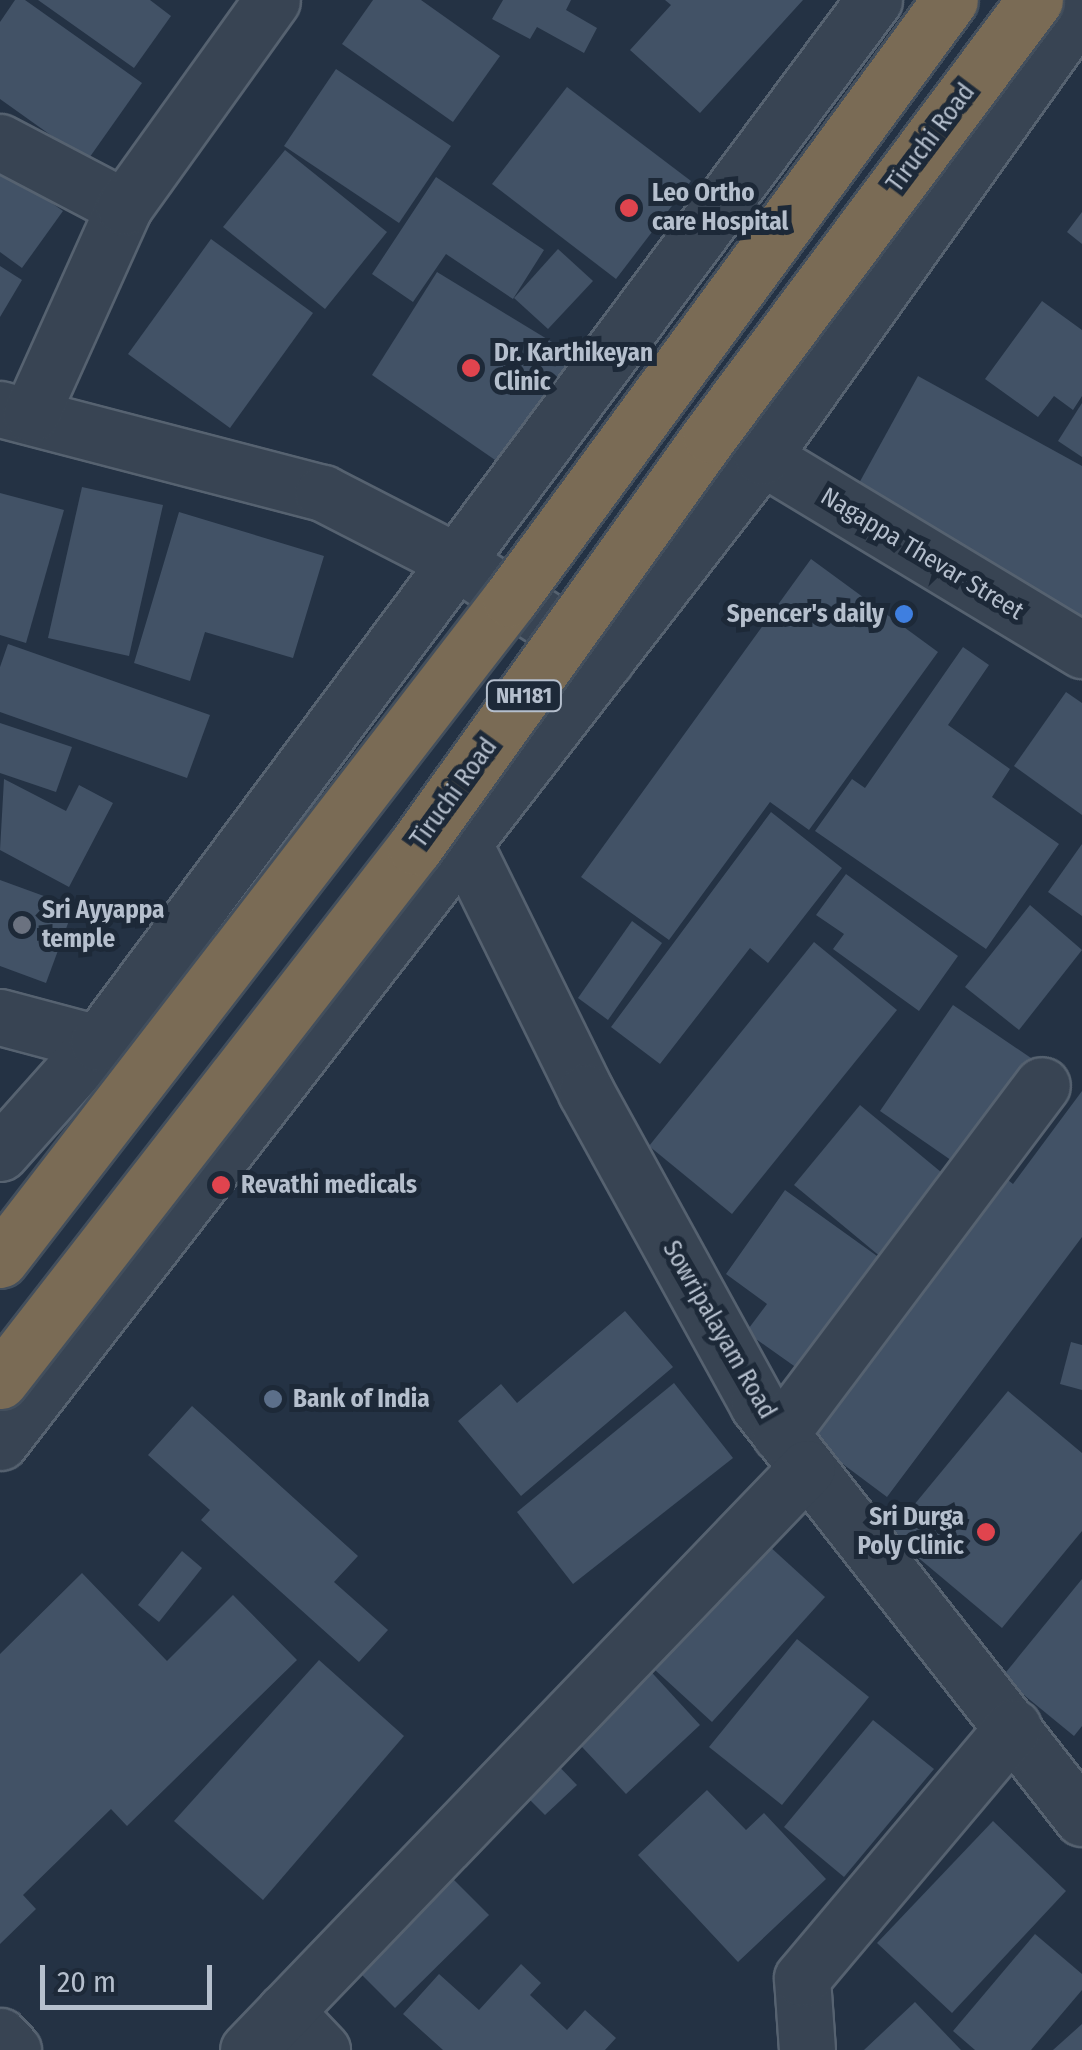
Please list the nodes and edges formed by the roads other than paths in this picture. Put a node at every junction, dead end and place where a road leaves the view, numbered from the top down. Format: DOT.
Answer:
graph roads {
  1 [pos="272,0"];
  2 [pos="874,0"];
  3 [pos="950,0"];
  4 [pos="1069,10"];
  5 [pos="0,142"];
  6 [pos="124,207"];
  7 [pos="16,412"];
  8 [pos="762,457"];
  9 [pos="457,562"];
  10 [pos="1082,650"];
  11 [pos="606,660"];
  12 [pos="464,844"];
  13 [pos="0,1017"];
  14 [pos="98,1044"];
  15 [pos="1042,1085"];
  16 [pos="0,1153"];
  17 [pos="0,1260"];
  18 [pos="0,1381"];
  19 [pos="0,1442"];
  20 [pos="794,1451"];
  21 [pos="1013,1728"];
  22 [pos="1078,1803"];
  23 [pos="304,2031"];
  24 [pos="0,2036"];
  25 [pos="13,2050"];
  26 [pos="248,2050"];
  27 [pos="807,2050"];
  1 -- 6 [label="street"];
  2 -- 9 [label="street"];
  3 -- 17 [label="highway, NH181, bridge"];
  4 -- 8 [label="street"];
  4 -- 18 [label="highway, Tiruchi Road / NH181, bridge"];
  5 -- 6 [label="street"];
  6 -- 7 [label="street"];
  7 -- 9 [label="street"];
  8 -- 10 [label="street, Nagappa Thevar Street"];
  8 -- 11 [label="street"];
  9 -- 11 [label="street"];
  9 -- 14 [label="street"];
  11 -- 12 [label="street"];
  12 -- 19 [label="street"];
  12 -- 20 [label="street, Sowripalayam Road"];
  13 -- 14 [label="street"];
  14 -- 16 [label="street"];
  15 -- 20 [label="street"];
  20 -- 21 [label="street, Sowripalayam Road"];
  20 -- 23 [label="street"];
  21 -- 22 [label="street, Sowripalayam Road"];
  21 -- 27 [label="street"];
  23 -- 26 [label="street"];
  24 -- 25 [label="street"];
}
